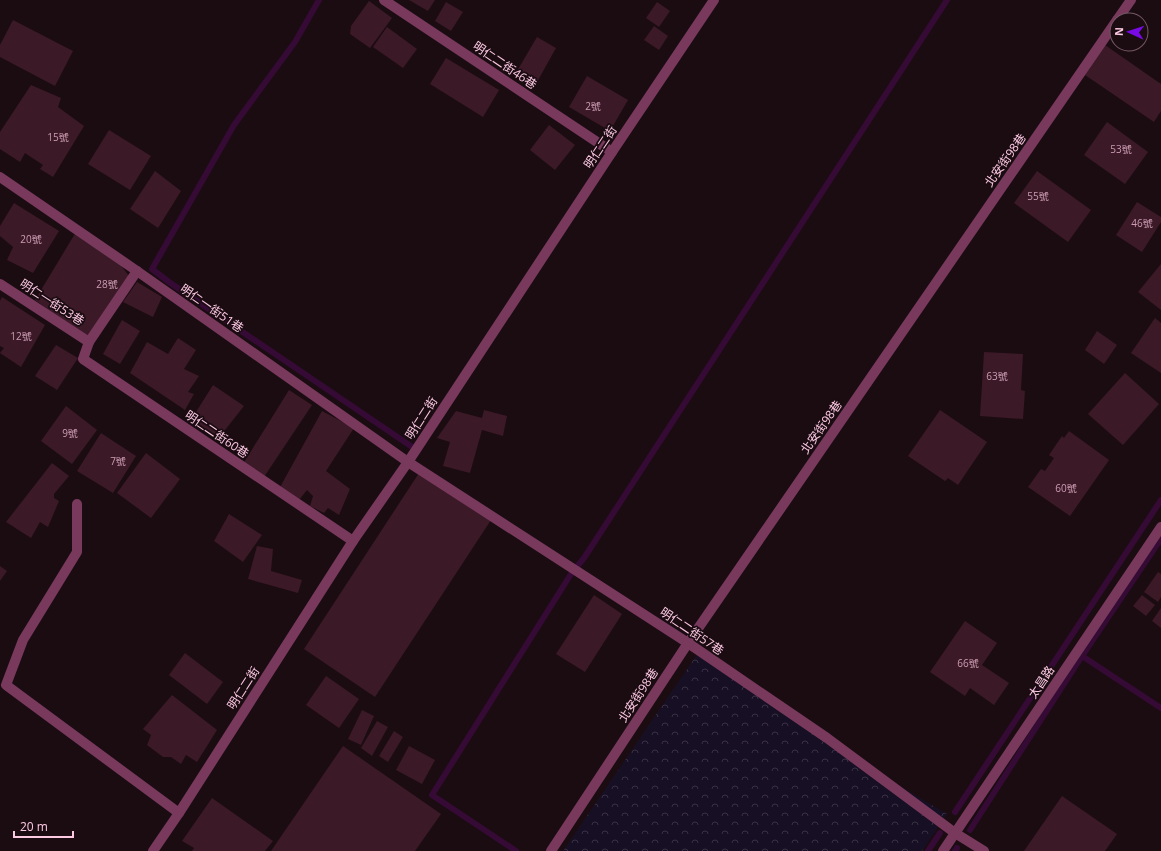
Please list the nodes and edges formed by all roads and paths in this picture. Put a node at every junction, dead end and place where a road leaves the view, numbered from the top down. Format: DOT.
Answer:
graph roads {
  1 [pos="384,0"];
  2 [pos="714,0"];
  3 [pos="1131,0"];
  4 [pos="1123,12"];
  5 [pos="1109,32"];
  6 [pos="612,152"];
  7 [pos="0,177"];
  8 [pos="137,271"];
  9 [pos="0,284"];
  10 [pos="89,342"];
  11 [pos="408,462"];
  12 [pos="77,504"];
  13 [pos="1161,527"];
  14 [pos="353,541"];
  15 [pos="688,643"];
  16 [pos="179,813"];
  17 [pos="955,833"];
  18 [pos="153,851"];
  19 [pos="551,851"];
  20 [pos="943,851"];
  21 [pos="984,851"];
  1 -- 6 [label="street, 明仁二街46巷"];
  2 -- 6 [label="street, 明仁二街"];
  3 -- 4 [label="street, 北安街98巷"];
  5 -- 15 [label="street, 北安街98巷"];
  6 -- 11 [label="street, 明仁二街"];
  7 -- 8 [label="street, 明仁一街51巷"];
  8 -- 10 [label="street"];
  8 -- 11 [label="street, 明仁一街51巷"];
  9 -- 10 [label="street, 明仁一街53巷"];
  10 -- 14 [label="street, 明仁二街60巷"];
  11 -- 14 [label="street, 明仁二街"];
  11 -- 15 [label="street, 明仁二街57巷"];
  12 -- 16 [label="street"];
  13 -- 17 [label="street, 太昌路"];
  14 -- 16 [label="street, 明仁二街"];
  15 -- 17 [label="street, 明仁二街57巷"];
  15 -- 19 [label="street, 北安街98巷"];
  16 -- 18 [label="street, 明仁二街"];
  17 -- 20 [label="street, 太昌路"];
  17 -- 21 [label="street, 明仁二街57巷"];
}
